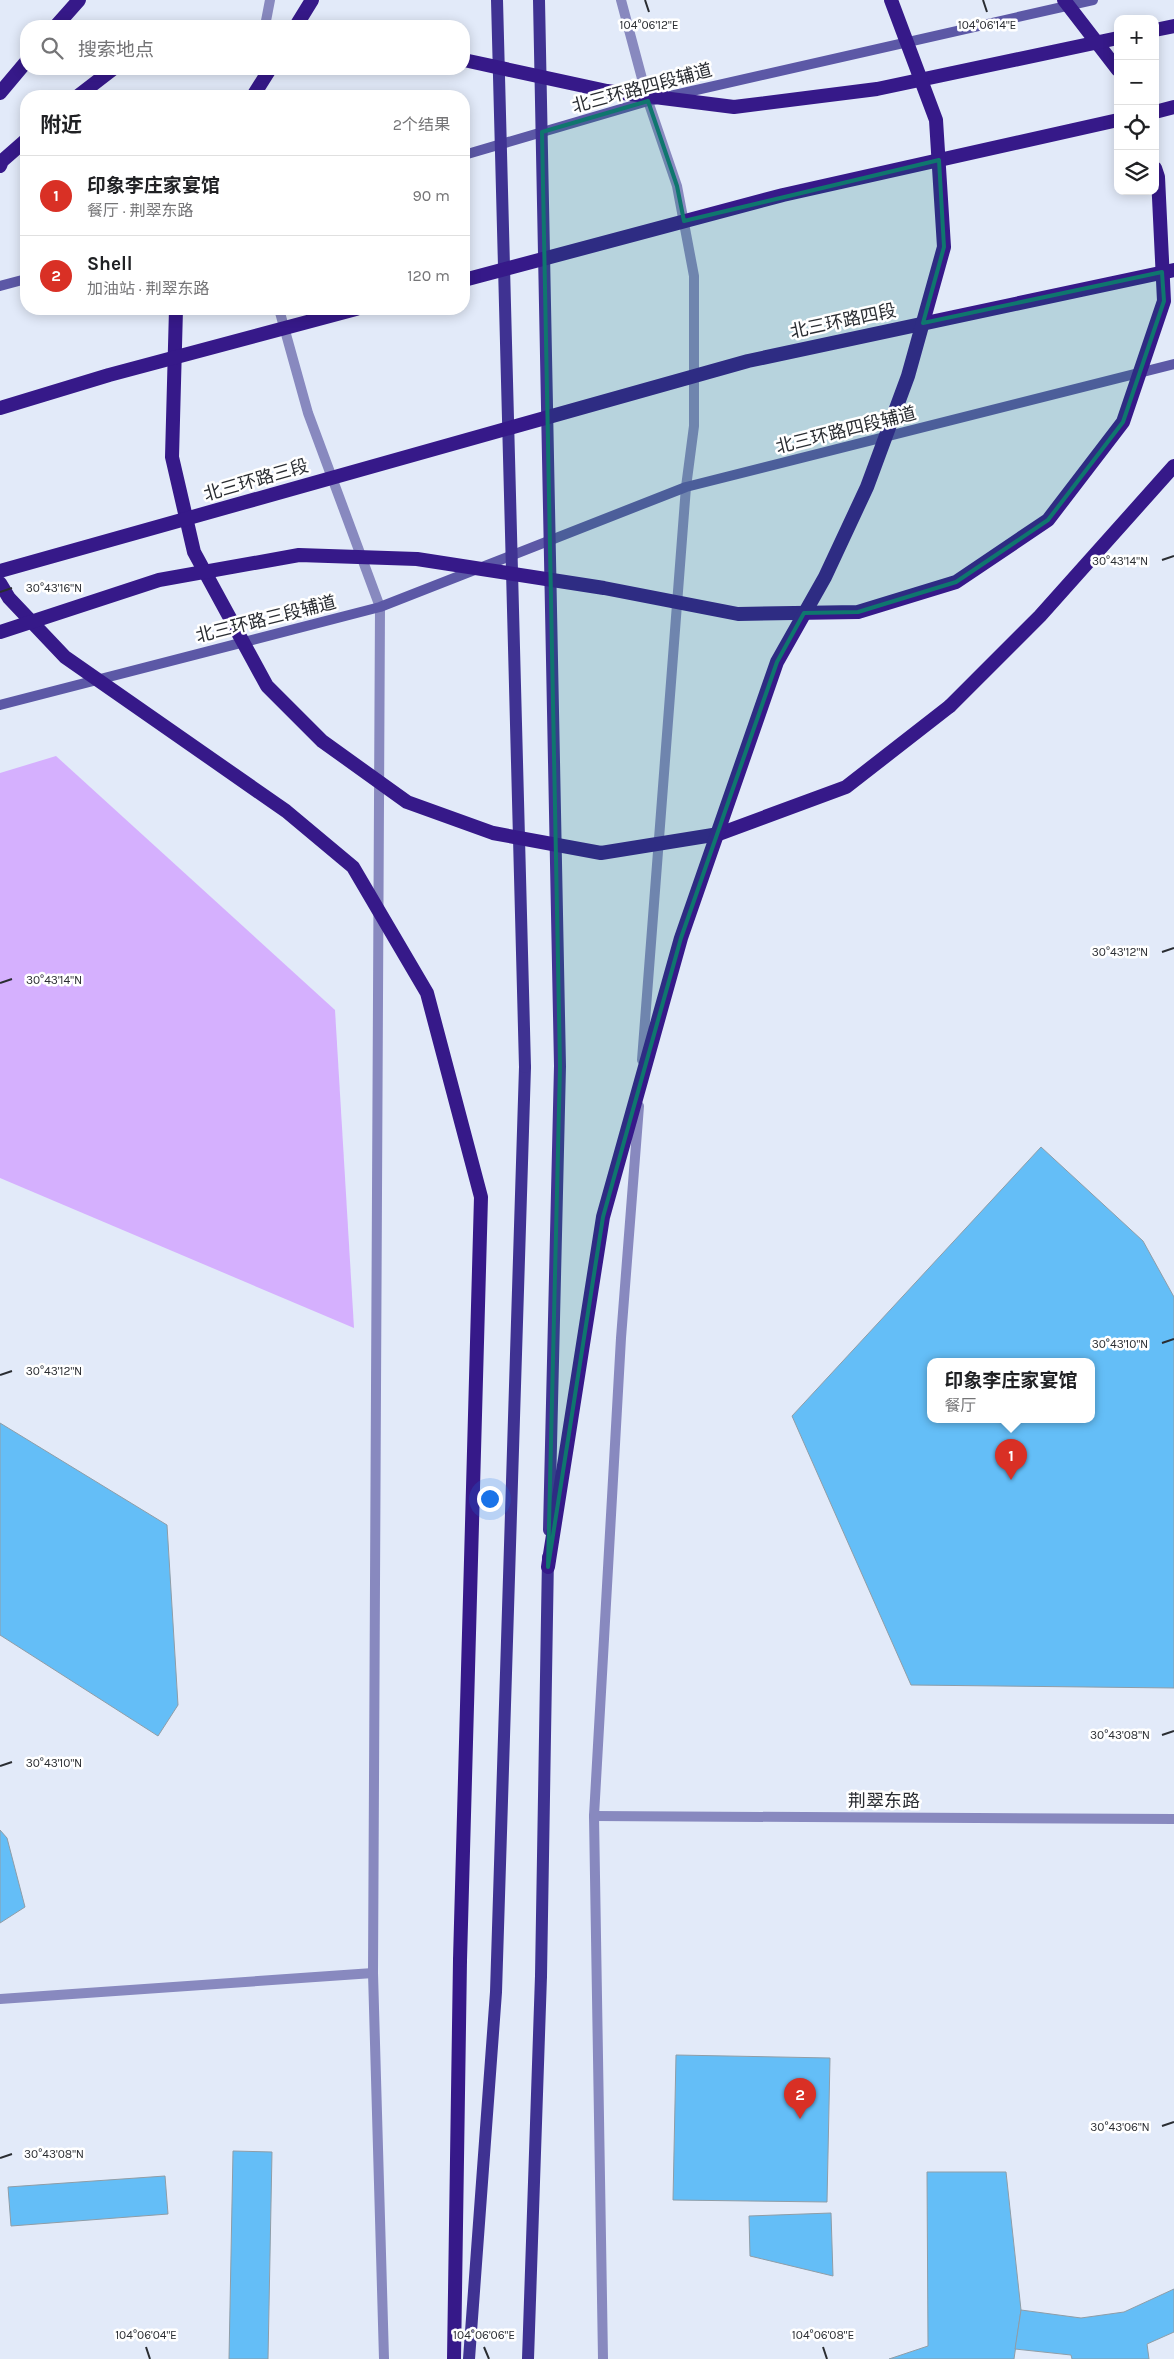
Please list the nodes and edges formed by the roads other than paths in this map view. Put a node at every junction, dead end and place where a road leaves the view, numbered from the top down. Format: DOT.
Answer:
graph roads {
  1 [pos="79,0"];
  2 [pos="270,0"];
  3 [pos="312,0"];
  4 [pos="498,0"];
  5 [pos="539,0"];
  6 [pos="621,0"];
  7 [pos="891,0"];
  8 [pos="1064,0"];
  9 [pos="1093,0"];
  10 [pos="61,20"];
  11 [pos="266,20"];
  12 [pos="300,20"];
  13 [pos="1174,26"];
  14 [pos="1159,29"];
  15 [pos="1114,39"];
  16 [pos="470,61"];
  17 [pos="1114,65"];
  18 [pos="20,69"];
  19 [pos="105,75"];
  20 [pos="259,75"];
  21 [pos="266,75"];
  22 [pos="86,90"];
  23 [pos="257,90"];
  24 [pos="260,90"];
  25 [pos="0,93"];
  26 [pos="648,100"];
  27 [pos="1174,107"];
  28 [pos="1159,111"];
  29 [pos="1114,121"];
  30 [pos="20,145"];
  31 [pos="470,153"];
  32 [pos="0,166"];
  33 [pos="1159,195"];
  34 [pos="1174,270"];
  35 [pos="470,278"];
  36 [pos="20,281"];
  37 [pos="0,286"];
  38 [pos="176,315"];
  39 [pos="281,315"];
  40 [pos="334,315"];
  41 [pos="1174,364"];
  42 [pos="0,408"];
  43 [pos="523,424"];
  44 [pos="1174,466"];
  45 [pos="686,487"];
  46 [pos="533,547"];
  47 [pos="0,571"];
  48 [pos="0,583"];
  49 [pos="380,607"];
  50 [pos="0,632"];
  51 [pos="0,705"];
  52 [pos="548,1566"];
  53 [pos="594,1816"];
  54 [pos="1174,1819"];
  55 [pos="373,1973"];
  56 [pos="0,1999"];
  57 [pos="384,2359"];
  58 [pos="454,2359"];
  59 [pos="469,2359"];
  60 [pos="528,2359"];
  61 [pos="603,2359"];
  1 -- 10 [label="highway"];
  2 -- 11 [label="street"];
  3 -- 12 [label="highway"];
  4 -- 59 [label="main road, bridge"];
  5 -- 52 [label="main road, bridge"];
  6 -- 26 [label="street"];
  7 -- 52 [label="highway, bridge"];
  8 -- 17 [label="highway, bridge"];
  9 -- 26 [label="main road, 北三环路四段辅道"];
  13 -- 14 [label="highway"];
  15 -- 16 [label="highway, bridge"];
  18 -- 25 [label="highway"];
  19 -- 22 [label="highway"];
  20 -- 24 [label="street"];
  21 -- 23 [label="highway, bridge"];
  26 -- 31 [label="main road, 北三环路四段辅道"];
  26 -- 45 [label="street"];
  27 -- 28 [label="highway"];
  29 -- 35 [label="highway, bridge"];
  30 -- 32 [label="highway"];
  33 -- 50 [label="highway, bridge"];
  34 -- 43 [label="highway, 北三环路四段, bridge"];
  36 -- 37 [label="main road"];
  38 -- 44 [label="highway, bridge"];
  39 -- 49 [label="street"];
  40 -- 42 [label="highway, bridge"];
  41 -- 45 [label="main road, 北三环路四段辅道"];
  43 -- 47 [label="highway, 北三环路三段, bridge"];
  45 -- 46 [label="main road, 北三环路四段辅道"];
  45 -- 53 [label="street"];
  46 -- 49 [label="main road, 北三环路三段辅道"];
  48 -- 58 [label="highway, bridge"];
  49 -- 51 [label="main road, 北三环路三段辅道"];
  49 -- 55 [label="street"];
  52 -- 60 [label="main road, bridge"];
  53 -- 54 [label="street, 荆翠东路"];
  53 -- 61 [label="street"];
  55 -- 56 [label="street"];
  55 -- 57 [label="street"];
}
